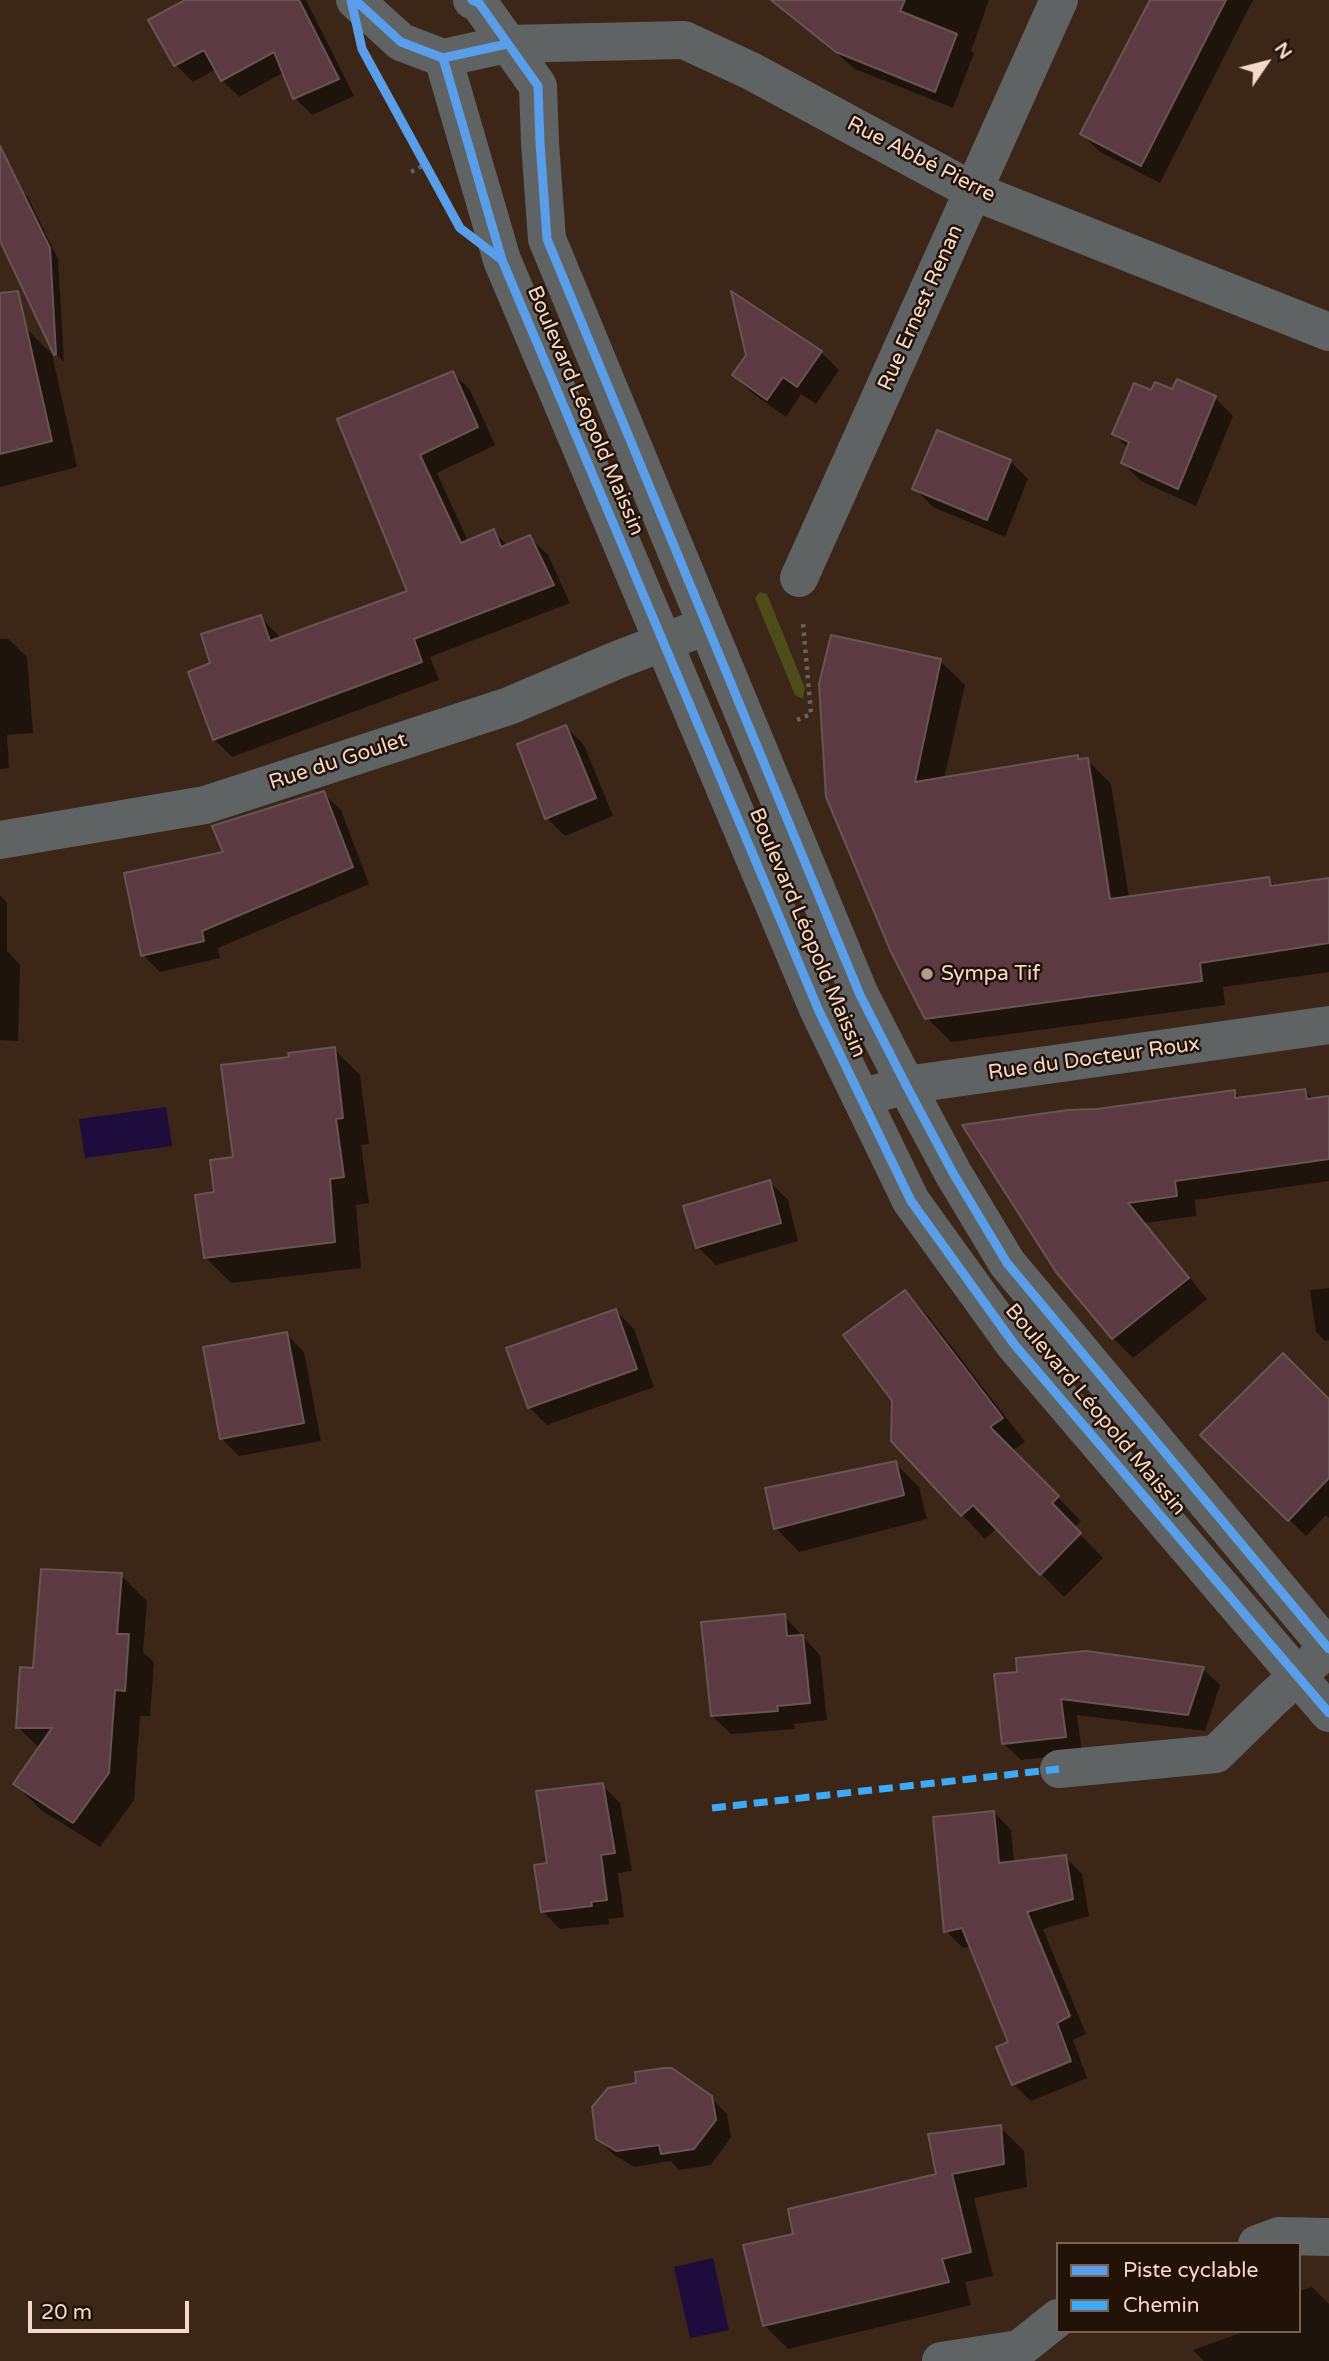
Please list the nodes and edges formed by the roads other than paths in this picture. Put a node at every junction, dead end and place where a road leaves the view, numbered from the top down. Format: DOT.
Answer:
graph roads {
  1 [pos="355,0"];
  2 [pos="472,0"];
  3 [pos="1059,0"];
  4 [pos="507,44"];
  5 [pos="443,58"];
  6 [pos="974,191"];
  7 [pos="1329,332"];
  8 [pos="799,578"];
  9 [pos="706,626"];
  10 [pos="664,643"];
  11 [pos="0,840"];
  12 [pos="1329,1026"];
  13 [pos="906,1085"];
  14 [pos="861,1098"];
  15 [pos="1328,1649"];
  16 [pos="1297,1676"];
  17 [pos="1329,1713"];
  18 [pos="1059,1769"];
  19 [pos="1329,2237"];
  20 [pos="1262,2242"];
  21 [pos="1056,2320"];
  22 [pos="941,2361"];
  1 -- 5 [label="street"];
  2 -- 4 [label="street, Boulevard Léopold Maissin"];
  3 -- 6 [label="street, Rue Ernest Renan"];
  4 -- 5 [label="street"];
  4 -- 6 [label="street, Rue Abbé Pierre"];
  4 -- 9 [label="street, Boulevard Léopold Maissin"];
  5 -- 10 [label="street, Boulevard Léopold Maissin"];
  6 -- 7 [label="street, Rue Abbé Pierre"];
  6 -- 8 [label="street, Rue Ernest Renan"];
  9 -- 10 [label="street, Rue du Goulet"];
  9 -- 13 [label="street, Boulevard Léopold Maissin"];
  10 -- 11 [label="street, Rue du Goulet"];
  10 -- 14 [label="street, Boulevard Léopold Maissin"];
  12 -- 13 [label="street, Rue du Docteur Roux"];
  13 -- 14 [label="street, Rue du Docteur Roux"];
  13 -- 15 [label="street, Boulevard Léopold Maissin"];
  14 -- 16 [label="street, Boulevard Léopold Maissin"];
  15 -- 16 [label="street"];
  16 -- 17 [label="street, Boulevard Léopold Maissin"];
  16 -- 18 [label="street"];
  19 -- 20 [label="street"];
  21 -- 22 [label="street"];
}
